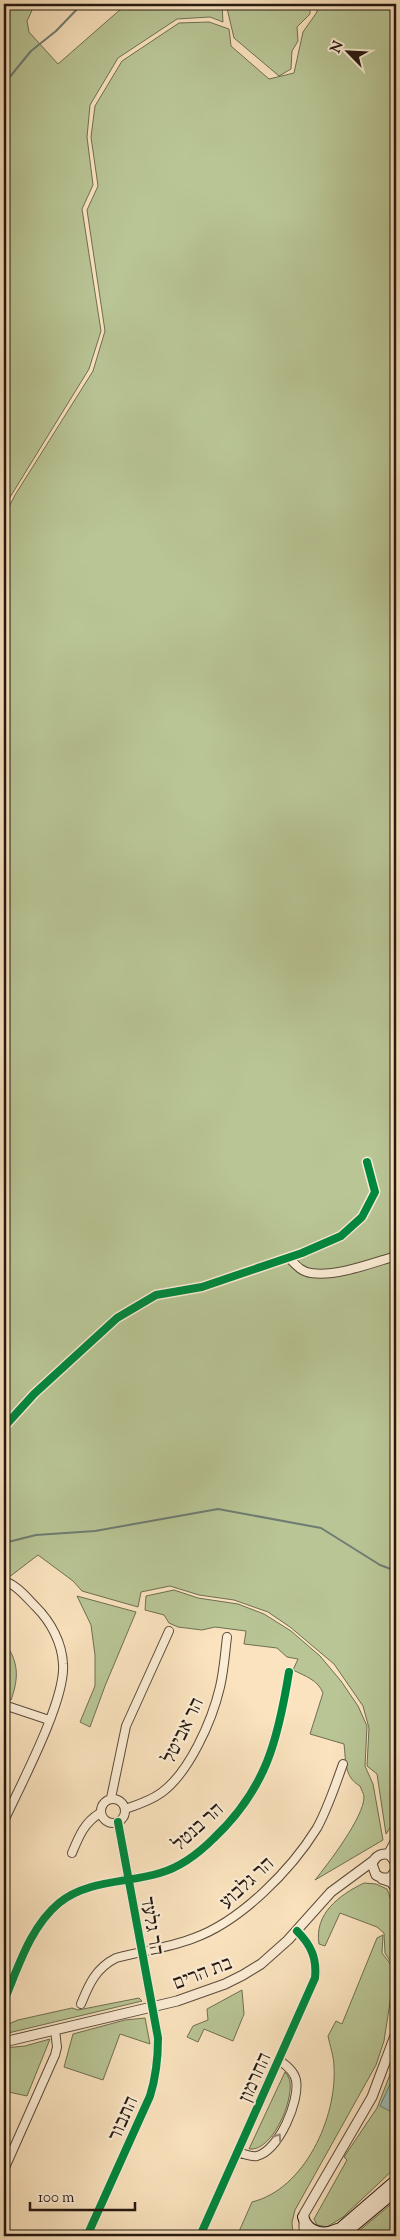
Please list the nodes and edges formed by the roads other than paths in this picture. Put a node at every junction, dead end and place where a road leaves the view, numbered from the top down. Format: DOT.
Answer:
graph roads {
  1 [pos="367,1162"];
  2 [pos="396,1256"];
  3 [pos="289,1258"];
  4 [pos="4,1427"];
  5 [pos="4,1582"];
  6 [pos="169,1631"];
  7 [pos="227,1637"];
  8 [pos="289,1672"];
  9 [pos="4,1705"];
  10 [pos="49,1720"];
  11 [pos="344,1764"];
  12 [pos="111,1798"];
  13 [pos="125,1809"];
  14 [pos="100,1813"];
  15 [pos="4,1821"];
  16 [pos="118,1822"];
  17 [pos="396,1839"];
  18 [pos="72,1853"];
  19 [pos="388,1854"];
  20 [pos="374,1861"];
  21 [pos="396,1863"];
  22 [pos="396,1870"];
  23 [pos="379,1877"];
  24 [pos="349,1879"];
  25 [pos="128,1880"];
  26 [pos="396,1889"];
  27 [pos="297,1930"];
  28 [pos="141,1952"];
  29 [pos="4,2001"];
  30 [pos="80,2004"];
  31 [pos="151,2006"];
  32 [pos="55,2030"];
  33 [pos="396,2033"];
  34 [pos="4,2042"];
  35 [pos="279,2060"];
  36 [pos="238,2152"];
  37 [pos="4,2170"];
  38 [pos="396,2180"];
  39 [pos="394,2193"];
  40 [pos="305,2229"];
  41 [pos="342,2231"];
  42 [pos="87,2236"];
  43 [pos="200,2236"];
  44 [pos="331,2236"];
  1 -- 3 [label="street"];
  2 -- 3 [label="street"];
  3 -- 4 [label="street"];
  5 -- 10 [label="street"];
  6 -- 12 [label="street"];
  7 -- 13 [label="street, הר אביטל"];
  8 -- 25 [label="street, הר בנטל"];
  9 -- 10 [label="street"];
  10 -- 15 [label="street"];
  11 -- 28 [label="street, הר גלבוע"];
  12 -- 13 [label="street"];
  12 -- 14 [label="street"];
  13 -- 16 [label="street"];
  14 -- 16 [label="street"];
  14 -- 18 [label="street"];
  16 -- 25 [label="street, הר גלעד"];
  17 -- 19 [label="street"];
  19 -- 20 [label="street, בת הרים"];
  19 -- 21 [label="street"];
  20 -- 23 [label="street"];
  20 -- 24 [label="street, בת הרים"];
  22 -- 23 [label="street"];
  23 -- 24 [label="street, בת הרים"];
  23 -- 26 [label="street"];
  24 -- 27 [label="street, בת הרים"];
  25 -- 28 [label="street, הר גלעד"];
  25 -- 29 [label="street, הר בנטל"];
  27 -- 31 [label="street, בת הרים"];
  27 -- 35 [label="street, החרמון"];
  28 -- 30 [label="street, הר גלבוע"];
  28 -- 31 [label="street, הר גלעד"];
  31 -- 32 [label="street, בת הרים"];
  31 -- 42 [label="street, התבור"];
  32 -- 34 [label="street, בת הרים"];
  32 -- 37 [label="street"];
  33 -- 40 [label="street"];
  35 -- 36 [label="street, החרמון"];
  36 -- 35 [label="street, one-way"];
  36 -- 43 [label="street, החרמון"];
  38 -- 41 [label="main road"];
  39 -- 41 [label="main road"];
  40 -- 41 [label="main road"];
  41 -- 44 [label="main road"];
}
